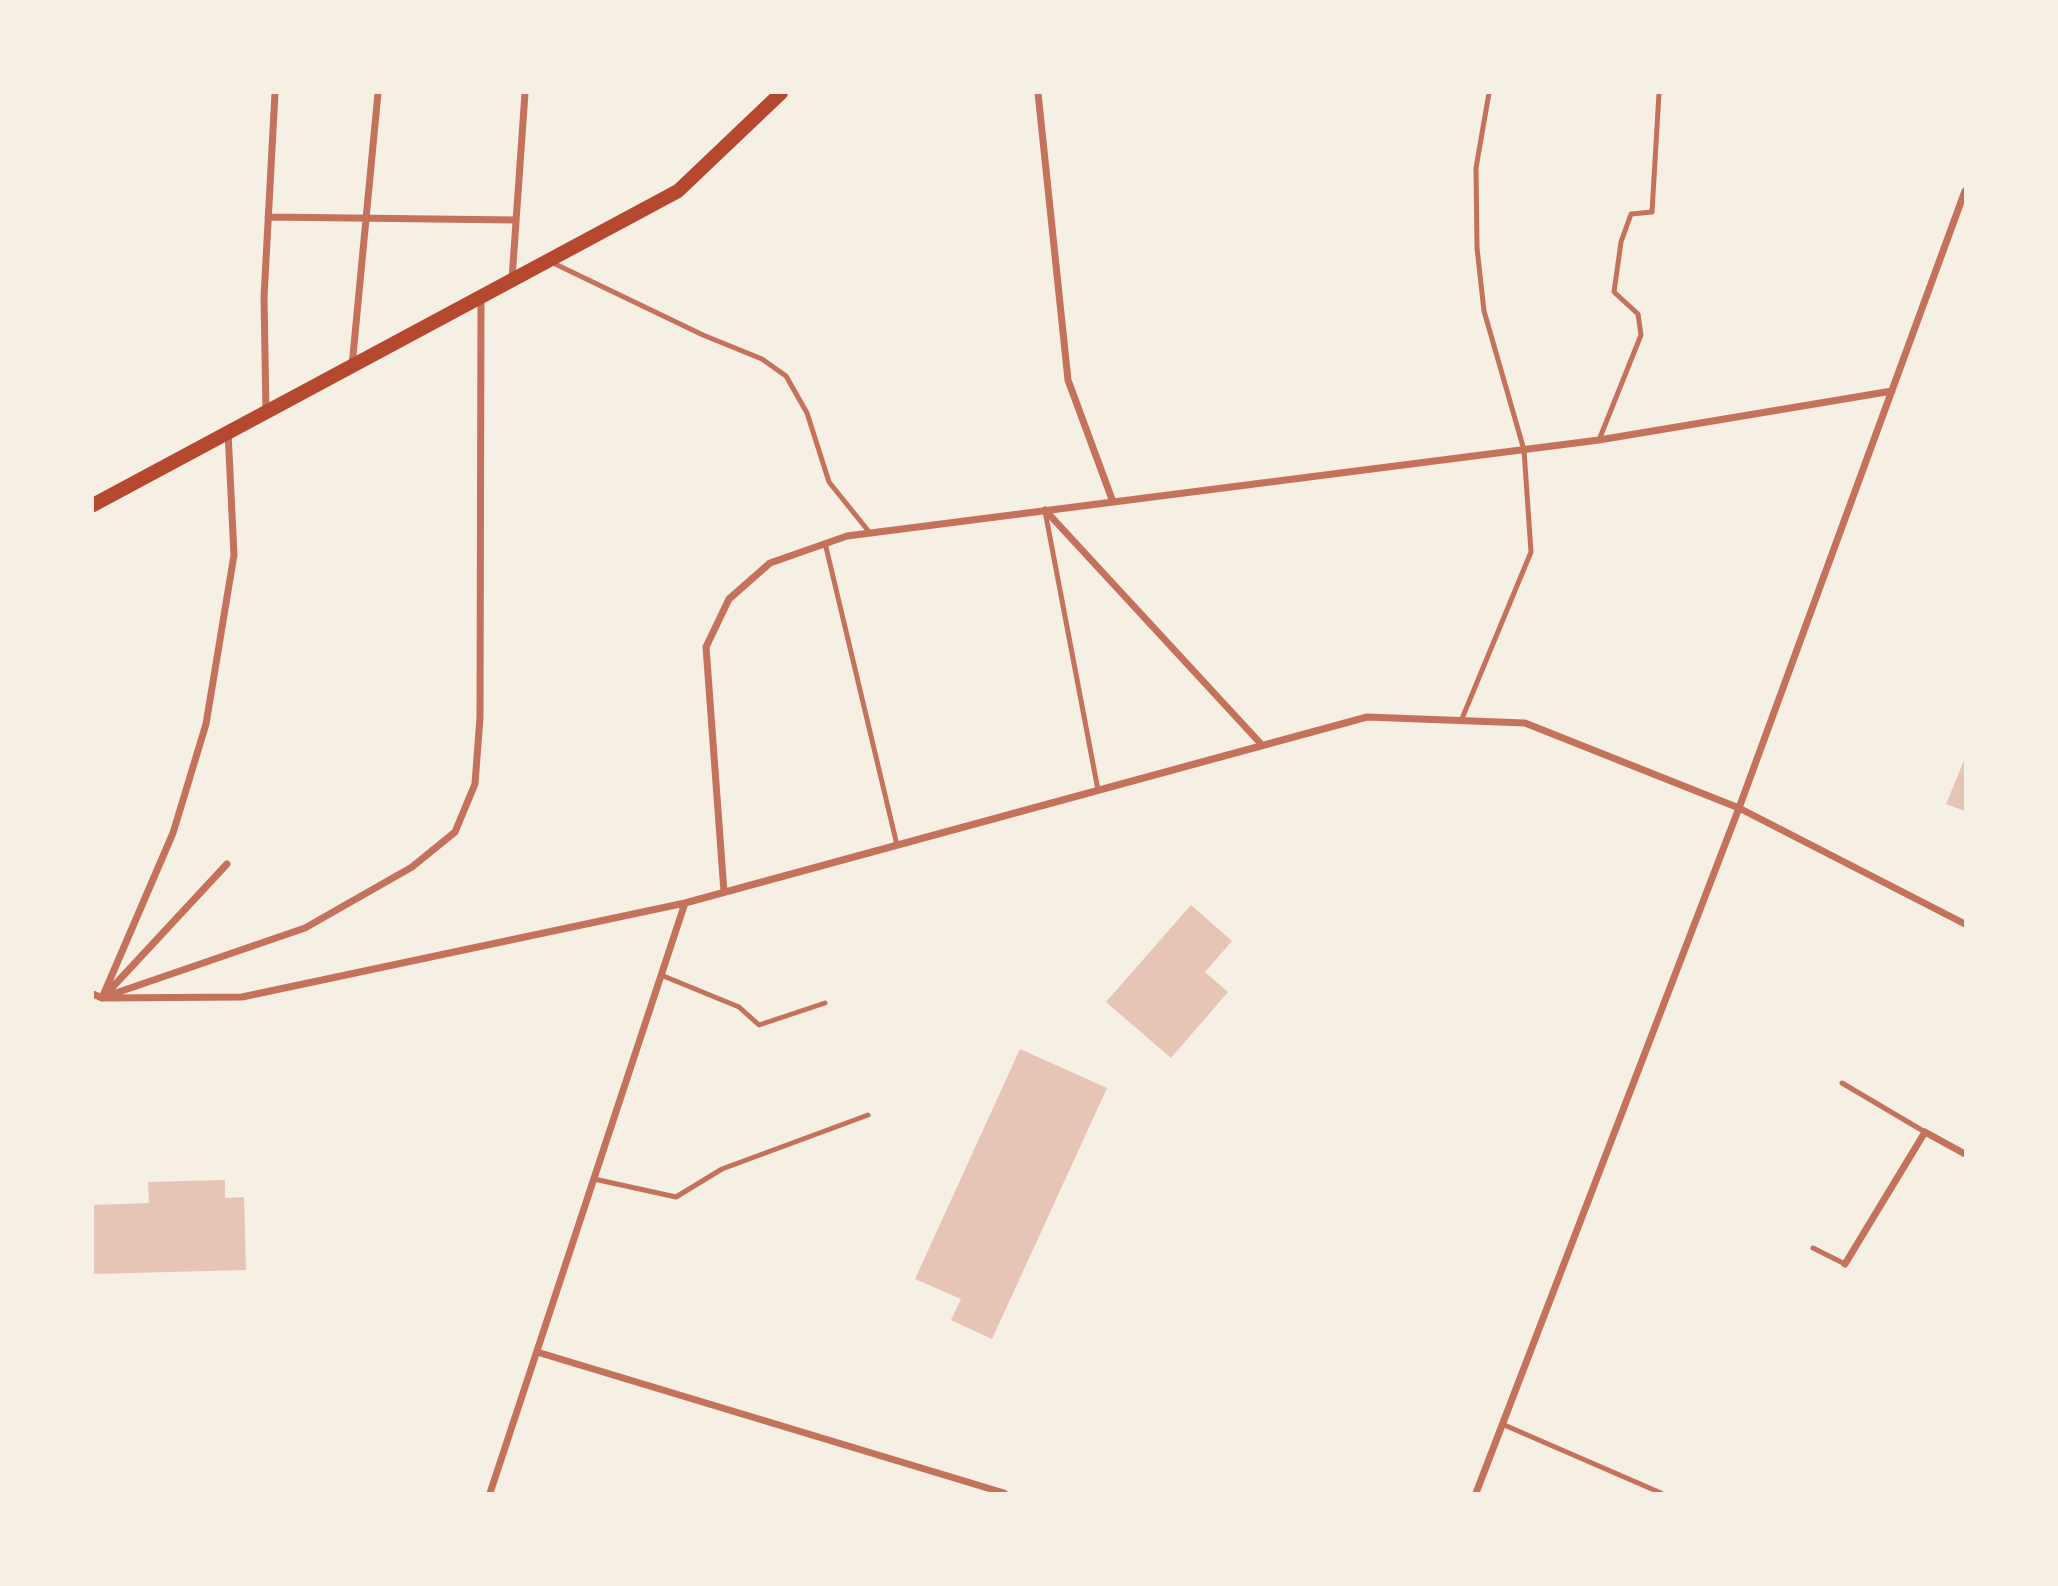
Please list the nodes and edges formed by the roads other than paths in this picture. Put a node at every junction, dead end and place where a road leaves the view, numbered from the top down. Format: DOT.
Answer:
graph roads {
  1 [pos="275,93"];
  2 [pos="378,93"];
  3 [pos="525,93"];
  4 [pos="781,93"];
  5 [pos="1038,93"];
  6 [pos="1489,93"];
  7 [pos="1659,93"];
  8 [pos="1965,191"];
  9 [pos="268,217"];
  10 [pos="366,217"];
  11 [pos="516,220"];
  12 [pos="548,261"];
  13 [pos="512,280"];
  14 [pos="481,297"];
  15 [pos="352,366"];
  16 [pos="1892,391"];
  17 [pos="266,412"];
  18 [pos="228,432"];
  19 [pos="1599,440"];
  20 [pos="1524,450"];
  21 [pos="1113,502"];
  22 [pos="93,505"];
  23 [pos="1045,510"];
  24 [pos="870,533"];
  25 [pos="824,543"];
  26 [pos="1461,720"];
  27 [pos="1262,745"];
  28 [pos="1098,790"];
  29 [pos="1739,807"];
  30 [pos="897,845"];
  31 [pos="227,864"];
  32 [pos="724,892"];
  33 [pos="685,903"];
  34 [pos="1965,924"];
  35 [pos="661,975"];
  36 [pos="93,994"];
  37 [pos="103,998"];
  38 [pos="825,1003"];
  39 [pos="1842,1083"];
  40 [pos="868,1115"];
  41 [pos="1924,1132"];
  42 [pos="1965,1154"];
  43 [pos="594,1179"];
  44 [pos="1813,1248"];
  45 [pos="1846,1264"];
  46 [pos="537,1352"];
  47 [pos="1502,1424"];
  48 [pos="490,1493"];
  49 [pos="1004,1493"];
  50 [pos="1475,1493"];
  51 [pos="1661,1493"];
  1 -- 9 [label="street"];
  2 -- 10 [label="street"];
  3 -- 11 [label="street"];
  4 -- 12 [label="main road"];
  5 -- 21 [label="street"];
  6 -- 20 [label="lane"];
  7 -- 19 [label="lane"];
  8 -- 16 [label="street"];
  9 -- 10 [label="street"];
  9 -- 17 [label="street"];
  10 -- 11 [label="street"];
  10 -- 15 [label="street"];
  11 -- 13 [label="street"];
  12 -- 13 [label="main road"];
  12 -- 24 [label="lane"];
  13 -- 14 [label="main road"];
  14 -- 15 [label="main road"];
  14 -- 37 [label="street"];
  15 -- 17 [label="main road"];
  16 -- 19 [label="street"];
  16 -- 29 [label="street"];
  17 -- 18 [label="main road"];
  18 -- 22 [label="main road"];
  18 -- 37 [label="street"];
  19 -- 20 [label="street"];
  20 -- 21 [label="street"];
  20 -- 26 [label="lane"];
  21 -- 23 [label="street"];
  23 -- 24 [label="street"];
  23 -- 27 [label="street"];
  23 -- 28 [label="lane"];
  24 -- 25 [label="street"];
  25 -- 30 [label="lane"];
  25 -- 32 [label="street"];
  26 -- 27 [label="street"];
  26 -- 29 [label="street"];
  27 -- 28 [label="street"];
  28 -- 30 [label="street"];
  29 -- 34 [label="street"];
  29 -- 47 [label="street"];
  30 -- 32 [label="street"];
  31 -- 37 [label="street"];
  32 -- 33 [label="street"];
  33 -- 35 [label="street"];
  33 -- 37 [label="street"];
  35 -- 38 [label="lane"];
  35 -- 43 [label="street"];
  36 -- 37 [label="street"];
  39 -- 41 [label="lane"];
  40 -- 43 [label="lane"];
  41 -- 42 [label="street"];
  41 -- 45 [label="street"];
  43 -- 46 [label="street"];
  44 -- 45 [label="lane"];
  46 -- 48 [label="street"];
  46 -- 49 [label="street"];
  47 -- 50 [label="street"];
  47 -- 51 [label="lane"];
}
